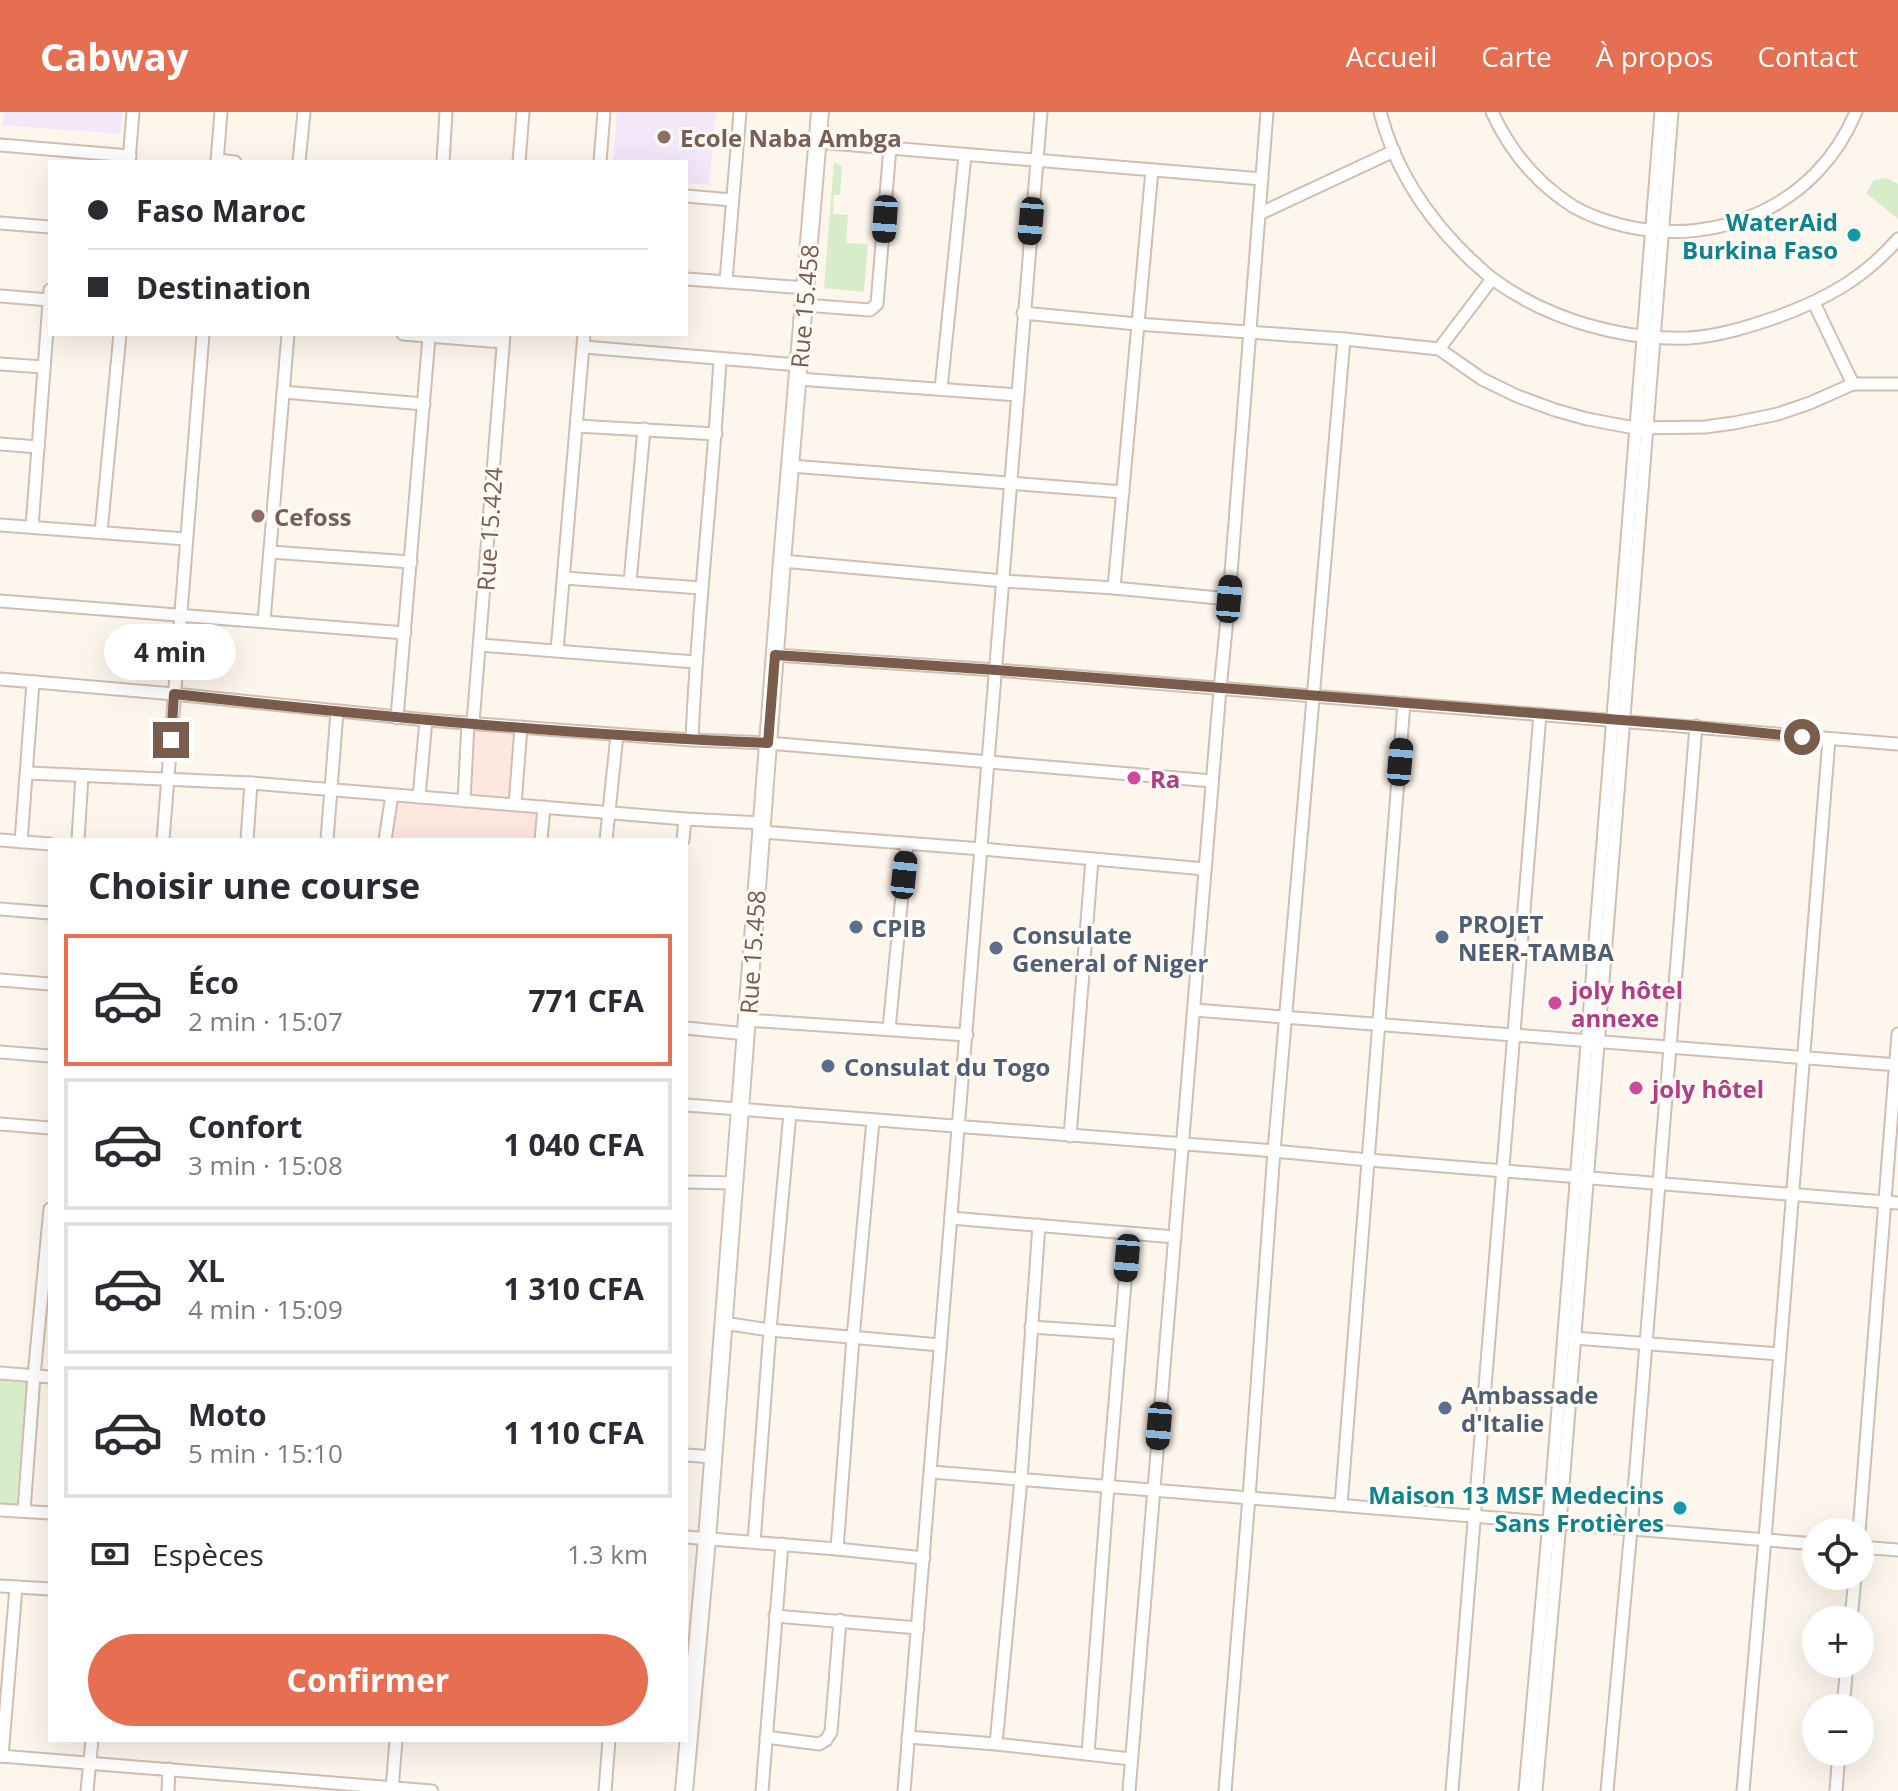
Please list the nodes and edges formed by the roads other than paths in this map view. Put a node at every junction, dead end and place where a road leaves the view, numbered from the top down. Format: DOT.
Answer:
graph roads {
  1 [pos="133,112"];
  2 [pos="221,112"];
  3 [pos="304,112"];
  4 [pos="446,112"];
  5 [pos="523,112"];
  6 [pos="604,112"];
  7 [pos="740,112"];
  8 [pos="820,112"];
  9 [pos="1041,112"];
  10 [pos="1267,112"];
  11 [pos="1380,112"];
  12 [pos="1492,112"];
  13 [pos="1661,112"];
  14 [pos="1672,112"];
  15 [pos="1856,112"];
  16 [pos="818,142"];
  17 [pos="0,145"];
  18 [pos="890,147"];
  19 [pos="1394,151"];
  20 [pos="965,155"];
  21 [pos="130,159"];
  22 [pos="217,160"];
  23 [pos="299,160"];
  24 [pos="443,160"];
  25 [pos="519,160"];
  26 [pos="600,160"];
  27 [pos="1037,160"];
  28 [pos="1152,170"];
  29 [pos="1262,179"];
  30 [pos="688,196"];
  31 [pos="732,200"];
  32 [pos="1259,214"];
  33 [pos="0,223"];
  34 [pos="48,227"];
  35 [pos="1657,232"];
  36 [pos="1898,239"];
  37 [pos="688,279"];
  38 [pos="1492,279"];
  39 [pos="726,281"];
  40 [pos="806,288"];
  41 [pos="0,296"];
  42 [pos="48,300"];
  43 [pos="1814,303"];
  44 [pos="804,305"];
  45 [pos="1023,313"];
  46 [pos="48,322"];
  47 [pos="1137,324"];
  48 [pos="1251,333"];
  49 [pos="120,336"];
  50 [pos="203,336"];
  51 [pos="288,336"];
  52 [pos="420,336"];
  53 [pos="429,337"];
  54 [pos="1648,337"];
  55 [pos="503,338"];
  56 [pos="1344,339"];
  57 [pos="584,340"];
  58 [pos="1439,349"];
  59 [pos="720,359"];
  60 [pos="0,364"];
  61 [pos="44,367"];
  62 [pos="799,372"];
  63 [pos="1853,384"];
  64 [pos="1898,384"];
  65 [pos="941,389"];
  66 [pos="283,392"];
  67 [pos="1018,395"];
  68 [pos="424,404"];
  69 [pos="577,426"];
  70 [pos="1641,428"];
  71 [pos="644,429"];
  72 [pos="716,434"];
  73 [pos="0,444"];
  74 [pos="38,447"];
  75 [pos="791,466"];
  76 [pos="1011,483"];
  77 [pos="1123,492"];
  78 [pos="0,525"];
  79 [pos="32,527"];
  80 [pos="101,532"];
  81 [pos="186,539"];
  82 [pos="270,552"];
  83 [pos="782,561"];
  84 [pos="411,562"];
  85 [pos="564,578"];
  86 [pos="1003,581"];
  87 [pos="630,582"];
  88 [pos="701,588"];
  89 [pos="1114,588"];
  90 [pos="1229,599"];
  91 [pos="0,601"];
  92 [pos="181,615"];
  93 [pos="264,621"];
  94 [pos="405,633"];
  95 [pos="480,645"];
  96 [pos="557,651"];
  97 [pos="775,655"];
  98 [pos="695,662"];
  99 [pos="996,670"];
  100 [pos="0,679"];
  101 [pos="33,682"];
  102 [pos="1220,689"];
  103 [pos="174,694"];
  104 [pos="1314,697"];
  105 [pos="1404,703"];
  106 [pos="337,712"];
  107 [pos="1540,714"];
  108 [pos="397,718"];
  109 [pos="426,720"];
  110 [pos="1617,720"];
  111 [pos="471,723"];
  112 [pos="1696,726"];
  113 [pos="521,727"];
  114 [pos="617,735"];
  115 [pos="1829,739"];
  116 [pos="692,740"];
  117 [pos="768,743"];
  118 [pos="1898,744"];
  119 [pos="988,762"];
  120 [pos="28,773"];
  121 [pos="82,776"];
  122 [pos="168,780"];
  123 [pos="1212,781"];
  124 [pos="251,783"];
  125 [pos="331,790"];
  126 [pos="392,795"];
  127 [pos="419,797"];
  128 [pos="464,801"];
  129 [pos="515,805"];
  130 [pos="544,807"];
  131 [pos="609,813"];
  132 [pos="685,819"];
  133 [pos="762,828"];
  134 [pos="78,838"];
  135 [pos="163,838"];
  136 [pos="247,838"];
  137 [pos="327,838"];
  138 [pos="385,838"];
  139 [pos="541,838"];
  140 [pos="606,838"];
  141 [pos="683,838"];
  142 [pos="0,840"];
  143 [pos="21,842"];
  144 [pos="48,844"];
  145 [pos="907,844"];
  146 [pos="982,849"];
  147 [pos="1092,859"];
  148 [pos="1205,869"];
  149 [pos="0,909"];
  150 [pos="48,913"];
  151 [pos="0,980"];
  152 [pos="48,984"];
  153 [pos="1194,1010"];
  154 [pos="1285,1018"];
  155 [pos="1379,1025"];
  156 [pos="746,1027"];
  157 [pos="688,1028"];
  158 [pos="889,1029"];
  159 [pos="1898,1034"];
  160 [pos="967,1035"];
  161 [pos="1514,1036"];
  162 [pos="1592,1042"];
  163 [pos="1670,1048"];
  164 [pos="0,1052"];
  165 [pos="48,1056"];
  166 [pos="1805,1058"];
  167 [pos="1897,1065"];
  168 [pos="688,1105"];
  169 [pos="741,1110"];
  170 [pos="790,1113"];
  171 [pos="873,1120"];
  172 [pos="0,1124"];
  173 [pos="48,1128"];
  174 [pos="958,1128"];
  175 [pos="1070,1136"];
  176 [pos="1184,1144"];
  177 [pos="1274,1151"];
  178 [pos="1369,1160"];
  179 [pos="1502,1171"];
  180 [pos="1582,1178"];
  181 [pos="688,1182"];
  182 [pos="735,1183"];
  183 [pos="1659,1183"];
  184 [pos="1791,1195"];
  185 [pos="1885,1202"];
  186 [pos="1898,1203"];
  187 [pos="951,1218"];
  188 [pos="1039,1225"];
  189 [pos="48,1230"];
  190 [pos="1129,1234"];
  191 [pos="1175,1237"];
  192 [pos="723,1323"];
  193 [pos="1031,1327"];
  194 [pos="770,1330"];
  195 [pos="1120,1333"];
  196 [pos="853,1338"];
  197 [pos="1574,1338"];
  198 [pos="940,1345"];
  199 [pos="1645,1345"];
  200 [pos="1779,1354"];
  201 [pos="0,1373"];
  202 [pos="34,1376"];
  203 [pos="48,1377"];
  204 [pos="688,1455"];
  205 [pos="713,1457"];
  206 [pos="931,1472"];
  207 [pos="1021,1479"];
  208 [pos="1108,1486"];
  209 [pos="1154,1489"];
  210 [pos="1249,1497"];
  211 [pos="1341,1505"];
  212 [pos="0,1510"];
  213 [pos="24,1511"];
  214 [pos="48,1513"];
  215 [pos="1475,1515"];
  216 [pos="1860,1518"];
  217 [pos="1554,1522"];
  218 [pos="1631,1529"];
  219 [pos="688,1537"];
  220 [pos="707,1539"];
  221 [pos="1765,1539"];
  222 [pos="754,1542"];
  223 [pos="1802,1543"];
  224 [pos="782,1544"];
  225 [pos="1874,1548"];
  226 [pos="837,1549"];
  227 [pos="1898,1550"];
  228 [pos="924,1558"];
  229 [pos="0,1586"];
  230 [pos="16,1587"];
  231 [pos="48,1589"];
  232 [pos="775,1616"];
  233 [pos="840,1620"];
  234 [pos="918,1628"];
  235 [pos="766,1737"];
  236 [pos="908,1737"];
  237 [pos="92,1742"];
  238 [pos="396,1742"];
  239 [pos="609,1742"];
  240 [pos="996,1744"];
  241 [pos="1088,1754"];
  242 [pos="1,1756"];
  243 [pos="1131,1759"];
  244 [pos="90,1764"];
  245 [pos="1838,1766"];
  246 [pos="169,1769"];
  247 [pos="392,1789"];
  248 [pos="87,1791"];
  249 [pos="168,1791"];
  250 [pos="432,1791"];
  251 [pos="605,1791"];
  252 [pos="684,1791"];
  253 [pos="762,1791"];
  254 [pos="904,1791"];
  255 [pos="1129,1791"];
  256 [pos="1225,1791"];
  257 [pos="1452,1791"];
  258 [pos="1525,1791"];
  259 [pos="1536,1791"];
  260 [pos="1607,1791"];
  261 [pos="1743,1791"];
  262 [pos="1836,1791"];
  1 -- 21 [label="street"];
  2 -- 22 [label="street"];
  3 -- 23 [label="street"];
  4 -- 24 [label="street"];
  5 -- 25 [label="street"];
  6 -- 26 [label="street"];
  7 -- 31 [label="street"];
  8 -- 16 [label="main road, Rue 15.458"];
  9 -- 27 [label="street"];
  10 -- 29 [label="street"];
  11 -- 19 [label="street"];
  12 -- 35 [label="street"];
  13 -- 35 [label="street"];
  14 -- 35 [label="street"];
  15 -- 35 [label="street"];
  16 -- 18 [label="street"];
  16 -- 40 [label="main road, Rue 15.458"];
  17 -- 21 [label="street"];
  18 -- 20 [label="street"];
  18 -- 44 [label="street"];
  19 -- 32 [label="street"];
  19 -- 38 [label="street"];
  20 -- 27 [label="street"];
  20 -- 65 [label="street"];
  27 -- 28 [label="street"];
  27 -- 45 [label="street"];
  28 -- 29 [label="street"];
  28 -- 47 [label="street"];
  29 -- 32 [label="street"];
  30 -- 31 [label="street"];
  31 -- 39 [label="street"];
  32 -- 48 [label="street"];
  33 -- 34 [label="street"];
  35 -- 54 [label="street"];
  36 -- 43 [label="street"];
  37 -- 39 [label="street"];
  38 -- 54 [label="street"];
  38 -- 58 [label="street"];
  39 -- 40 [label="street"];
  40 -- 44 [label="main road, Rue 15.458"];
  41 -- 42 [label="street"];
  43 -- 54 [label="street"];
  43 -- 63 [label="street"];
  44 -- 62 [label="main road, Rue 15.458"];
  45 -- 47 [label="street"];
  45 -- 67 [label="street"];
  46 -- 61 [label="street"];
  47 -- 48 [label="street"];
  47 -- 77 [label="street"];
  48 -- 56 [label="street"];
  48 -- 90 [label="street"];
  49 -- 80 [label="street"];
  50 -- 81 [label="street"];
  51 -- 66 [label="street"];
  52 -- 53 [label="street"];
  53 -- 55 [label="street"];
  53 -- 68 [label="street"];
  54 -- 70 [label="street"];
  55 -- 95 [label="street, Rue 15.424"];
  56 -- 58 [label="street"];
  56 -- 104 [label="street"];
  57 -- 59 [label="street"];
  57 -- 69 [label="street"];
  58 -- 70 [label="street"];
  59 -- 62 [label="street"];
  59 -- 72 [label="street"];
  60 -- 61 [label="street"];
  61 -- 74 [label="street"];
  62 -- 65 [label="street"];
  62 -- 75 [label="main road, Rue 15.458"];
  63 -- 64 [label="street"];
  63 -- 70 [label="street"];
  65 -- 67 [label="street"];
  66 -- 68 [label="street"];
  66 -- 82 [label="street"];
  67 -- 76 [label="street"];
  68 -- 84 [label="street"];
  69 -- 71 [label="street"];
  69 -- 85 [label="street"];
  70 -- 110 [label="street"];
  71 -- 72 [label="street"];
  71 -- 87 [label="street"];
  72 -- 88 [label="street"];
  73 -- 74 [label="street"];
  74 -- 79 [label="street"];
  75 -- 76 [label="street"];
  75 -- 83 [label="main road, Rue 15.458"];
  76 -- 77 [label="street"];
  76 -- 86 [label="street"];
  77 -- 89 [label="street"];
  78 -- 79 [label="street"];
  79 -- 80 [label="street"];
  80 -- 81 [label="street"];
  81 -- 92 [label="street"];
  82 -- 84 [label="street"];
  82 -- 93 [label="street"];
  83 -- 86 [label="street"];
  83 -- 97 [label="main road, Rue 15.458"];
  84 -- 94 [label="street"];
  85 -- 87 [label="street"];
  85 -- 96 [label="street"];
  86 -- 89 [label="street"];
  86 -- 99 [label="street"];
  87 -- 88 [label="street"];
  88 -- 98 [label="street"];
  89 -- 90 [label="street"];
  90 -- 102 [label="street"];
  91 -- 92 [label="street"];
  92 -- 93 [label="street"];
  92 -- 103 [label="street"];
  93 -- 94 [label="street"];
  94 -- 108 [label="street"];
  95 -- 96 [label="street"];
  95 -- 111 [label="street, Rue 15.424"];
  96 -- 98 [label="street"];
  97 -- 99 [label="street"];
  97 -- 117 [label="main road, Rue 15.458"];
  98 -- 116 [label="street"];
  99 -- 102 [label="street"];
  99 -- 119 [label="street"];
  100 -- 101 [label="street"];
  101 -- 103 [label="street"];
  101 -- 120 [label="street"];
  102 -- 104 [label="street"];
  102 -- 123 [label="street"];
  103 -- 106 [label="street"];
  103 -- 122 [label="street"];
  104 -- 105 [label="street"];
  104 -- 154 [label="street"];
  105 -- 107 [label="street"];
  105 -- 155 [label="street"];
  106 -- 108 [label="street"];
  106 -- 125 [label="street"];
  107 -- 110 [label="street"];
  107 -- 161 [label="street"];
  108 -- 109 [label="street"];
  109 -- 111 [label="street"];
  109 -- 127 [label="street"];
  110 -- 112 [label="street"];
  110 -- 162 [label="street"];
  111 -- 113 [label="street"];
  111 -- 128 [label="street, Rue 15.424"];
  112 -- 115 [label="street"];
  112 -- 163 [label="street"];
  113 -- 114 [label="street"];
  113 -- 129 [label="street"];
  114 -- 116 [label="street"];
  114 -- 131 [label="street"];
  115 -- 118 [label="street"];
  115 -- 166 [label="street"];
  116 -- 117 [label="street"];
  117 -- 119 [label="street"];
  117 -- 133 [label="main road, Rue 15.458"];
  119 -- 123 [label="street"];
  119 -- 146 [label="street"];
  120 -- 121 [label="street"];
  120 -- 143 [label="street"];
  121 -- 122 [label="street"];
  121 -- 134 [label="street"];
  122 -- 124 [label="street"];
  122 -- 135 [label="street"];
  123 -- 148 [label="street"];
  124 -- 125 [label="street"];
  124 -- 136 [label="street"];
  125 -- 126 [label="street"];
  125 -- 137 [label="street"];
  126 -- 127 [label="street"];
  126 -- 138 [label="street"];
  127 -- 128 [label="street"];
  128 -- 129 [label="street"];
  129 -- 130 [label="street"];
  130 -- 131 [label="street"];
  130 -- 139 [label="street"];
  131 -- 132 [label="street"];
  131 -- 140 [label="street"];
  132 -- 133 [label="street"];
  132 -- 141 [label="street"];
  133 -- 145 [label="street"];
  133 -- 156 [label="main road, Rue 15.458"];
  142 -- 143 [label="street"];
  143 -- 144 [label="street"];
  145 -- 146 [label="street"];
  145 -- 158 [label="street"];
  146 -- 147 [label="street"];
  146 -- 160 [label="street"];
  147 -- 148 [label="street"];
  147 -- 175 [label="street"];
  148 -- 153 [label="street"];
  149 -- 150 [label="street"];
  151 -- 152 [label="street"];
  153 -- 154 [label="street"];
  153 -- 176 [label="street"];
  154 -- 155 [label="street"];
  154 -- 177 [label="street"];
  155 -- 161 [label="street"];
  155 -- 178 [label="street"];
  156 -- 157 [label="street"];
  156 -- 158 [label="street"];
  156 -- 169 [label="main road, Rue 15.458"];
  158 -- 160 [label="street"];
  159 -- 167 [label="street"];
  160 -- 174 [label="street"];
  161 -- 162 [label="street"];
  161 -- 179 [label="street"];
  162 -- 163 [label="street"];
  162 -- 180 [label="street"];
  163 -- 166 [label="street"];
  163 -- 183 [label="street"];
  164 -- 165 [label="street"];
  166 -- 167 [label="street"];
  166 -- 184 [label="street"];
  167 -- 185 [label="street"];
  168 -- 169 [label="street"];
  169 -- 170 [label="street"];
  169 -- 182 [label="main road, Rue 15.458"];
  170 -- 171 [label="street"];
  170 -- 194 [label="street"];
  171 -- 174 [label="street"];
  171 -- 196 [label="street"];
  172 -- 173 [label="street"];
  174 -- 175 [label="street"];
  174 -- 187 [label="street"];
  175 -- 176 [label="street"];
  176 -- 177 [label="street"];
  176 -- 191 [label="street"];
  177 -- 178 [label="street"];
  177 -- 210 [label="street"];
  178 -- 179 [label="street"];
  178 -- 211 [label="street"];
  179 -- 180 [label="street"];
  179 -- 215 [label="street"];
  180 -- 183 [label="street"];
  180 -- 197 [label="street"];
  180 -- 217 [label="street"];
  181 -- 182 [label="street"];
  182 -- 192 [label="main road, Rue 15.458"];
  183 -- 184 [label="street"];
  183 -- 199 [label="street"];
  184 -- 185 [label="street"];
  184 -- 200 [label="street"];
  185 -- 186 [label="street"];
  185 -- 216 [label="street"];
  187 -- 188 [label="street"];
  187 -- 198 [label="street"];
  188 -- 190 [label="street"];
  188 -- 193 [label="street"];
  189 -- 202 [label="street"];
  190 -- 191 [label="street"];
  190 -- 195 [label="street"];
  191 -- 209 [label="street"];
  192 -- 194 [label="street"];
  192 -- 205 [label="main road, Rue 15.458"];
  193 -- 195 [label="street"];
  193 -- 207 [label="street"];
  194 -- 196 [label="street"];
  194 -- 222 [label="street"];
  195 -- 208 [label="street"];
  196 -- 198 [label="street"];
  196 -- 226 [label="street"];
  197 -- 199 [label="street"];
  197 -- 217 [label="street"];
  198 -- 206 [label="street"];
  199 -- 200 [label="street"];
  199 -- 218 [label="street"];
  200 -- 221 [label="street"];
  201 -- 202 [label="street"];
  202 -- 203 [label="street"];
  202 -- 213 [label="street"];
  204 -- 205 [label="street"];
  205 -- 220 [label="main road, Rue 15.458"];
  206 -- 207 [label="street"];
  206 -- 228 [label="street"];
  207 -- 208 [label="street"];
  207 -- 240 [label="street"];
  208 -- 209 [label="street"];
  208 -- 241 [label="street"];
  209 -- 210 [label="street"];
  209 -- 243 [label="street"];
  210 -- 211 [label="street"];
  210 -- 256 [label="street"];
  211 -- 215 [label="street"];
  212 -- 213 [label="street"];
  213 -- 214 [label="street"];
  215 -- 217 [label="street"];
  215 -- 257 [label="street"];
  217 -- 218 [label="street"];
  217 -- 258 [label="street"];
  217 -- 259 [label="street"];
  218 -- 221 [label="street"];
  218 -- 260 [label="street"];
  219 -- 220 [label="street"];
  220 -- 222 [label="street"];
  220 -- 252 [label="main road, Rue 15.458"];
  221 -- 223 [label="street"];
  221 -- 261 [label="street"];
  222 -- 224 [label="street"];
  224 -- 226 [label="street"];
  224 -- 232 [label="street"];
  225 -- 227 [label="street"];
  226 -- 228 [label="street"];
  228 -- 234 [label="street"];
  229 -- 230 [label="street"];
  230 -- 231 [label="street"];
  230 -- 242 [label="street"];
  232 -- 233 [label="street"];
  232 -- 235 [label="street"];
  233 -- 234 [label="street"];
  233 -- 235 [label="street"];
  234 -- 236 [label="street"];
  235 -- 253 [label="street"];
  236 -- 240 [label="street"];
  236 -- 254 [label="street"];
  237 -- 244 [label="street"];
  238 -- 247 [label="street"];
  239 -- 251 [label="street"];
  240 -- 241 [label="street"];
  241 -- 243 [label="street"];
  242 -- 244 [label="street"];
  243 -- 255 [label="street"];
  244 -- 246 [label="street"];
  244 -- 248 [label="street"];
  245 -- 262 [label="street"];
  246 -- 247 [label="street"];
  246 -- 249 [label="street"];
  247 -- 250 [label="street"];
}
